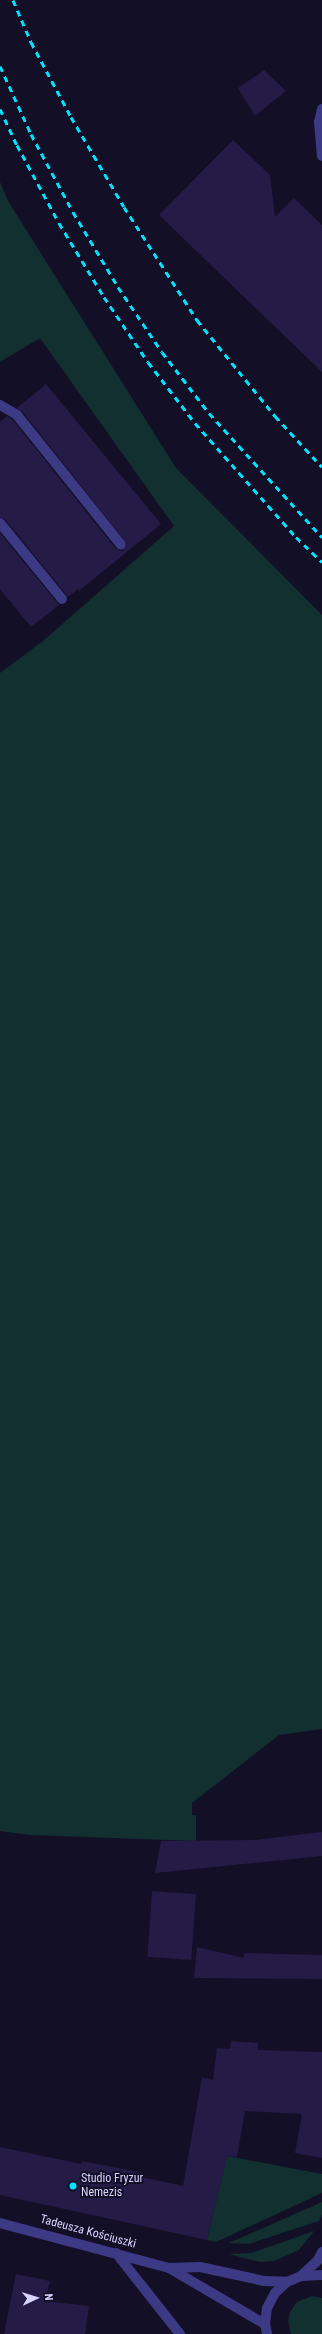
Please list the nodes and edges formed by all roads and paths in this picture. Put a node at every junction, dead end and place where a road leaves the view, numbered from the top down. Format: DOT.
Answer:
graph roads {
  1 [pos="322,109"];
  2 [pos="322,156"];
  3 [pos="0,404"];
  4 [pos="0,523"];
  5 [pos="121,545"];
  6 [pos="62,599"];
  7 [pos="0,2223"];
  8 [pos="322,2252"];
  9 [pos="116,2253"];
  10 [pos="169,2268"];
  11 [pos="322,2275"];
  12 [pos="301,2276"];
  13 [pos="286,2282"];
  14 [pos="265,2324"];
  15 [pos="180,2334"];
  16 [pos="267,2334"];
  1 -- 2 [label="street"];
  3 -- 5 [label="street"];
  4 -- 6 [label="street"];
  7 -- 9 [label="street, Tadeusza Kościuszki"];
  8 -- 12 [label="street"];
  9 -- 10 [label="street, Tadeusza Kościuszki"];
  9 -- 15 [label="street"];
  10 -- 13 [label="street, Tadeusza Kościuszki"];
  10 -- 14 [label="street, Tadeusza Kościuszki"];
  11 -- 12 [label="street"];
  12 -- 13 [label="street"];
  13 -- 14 [label="street"];
  14 -- 16 [label="street"];
}
